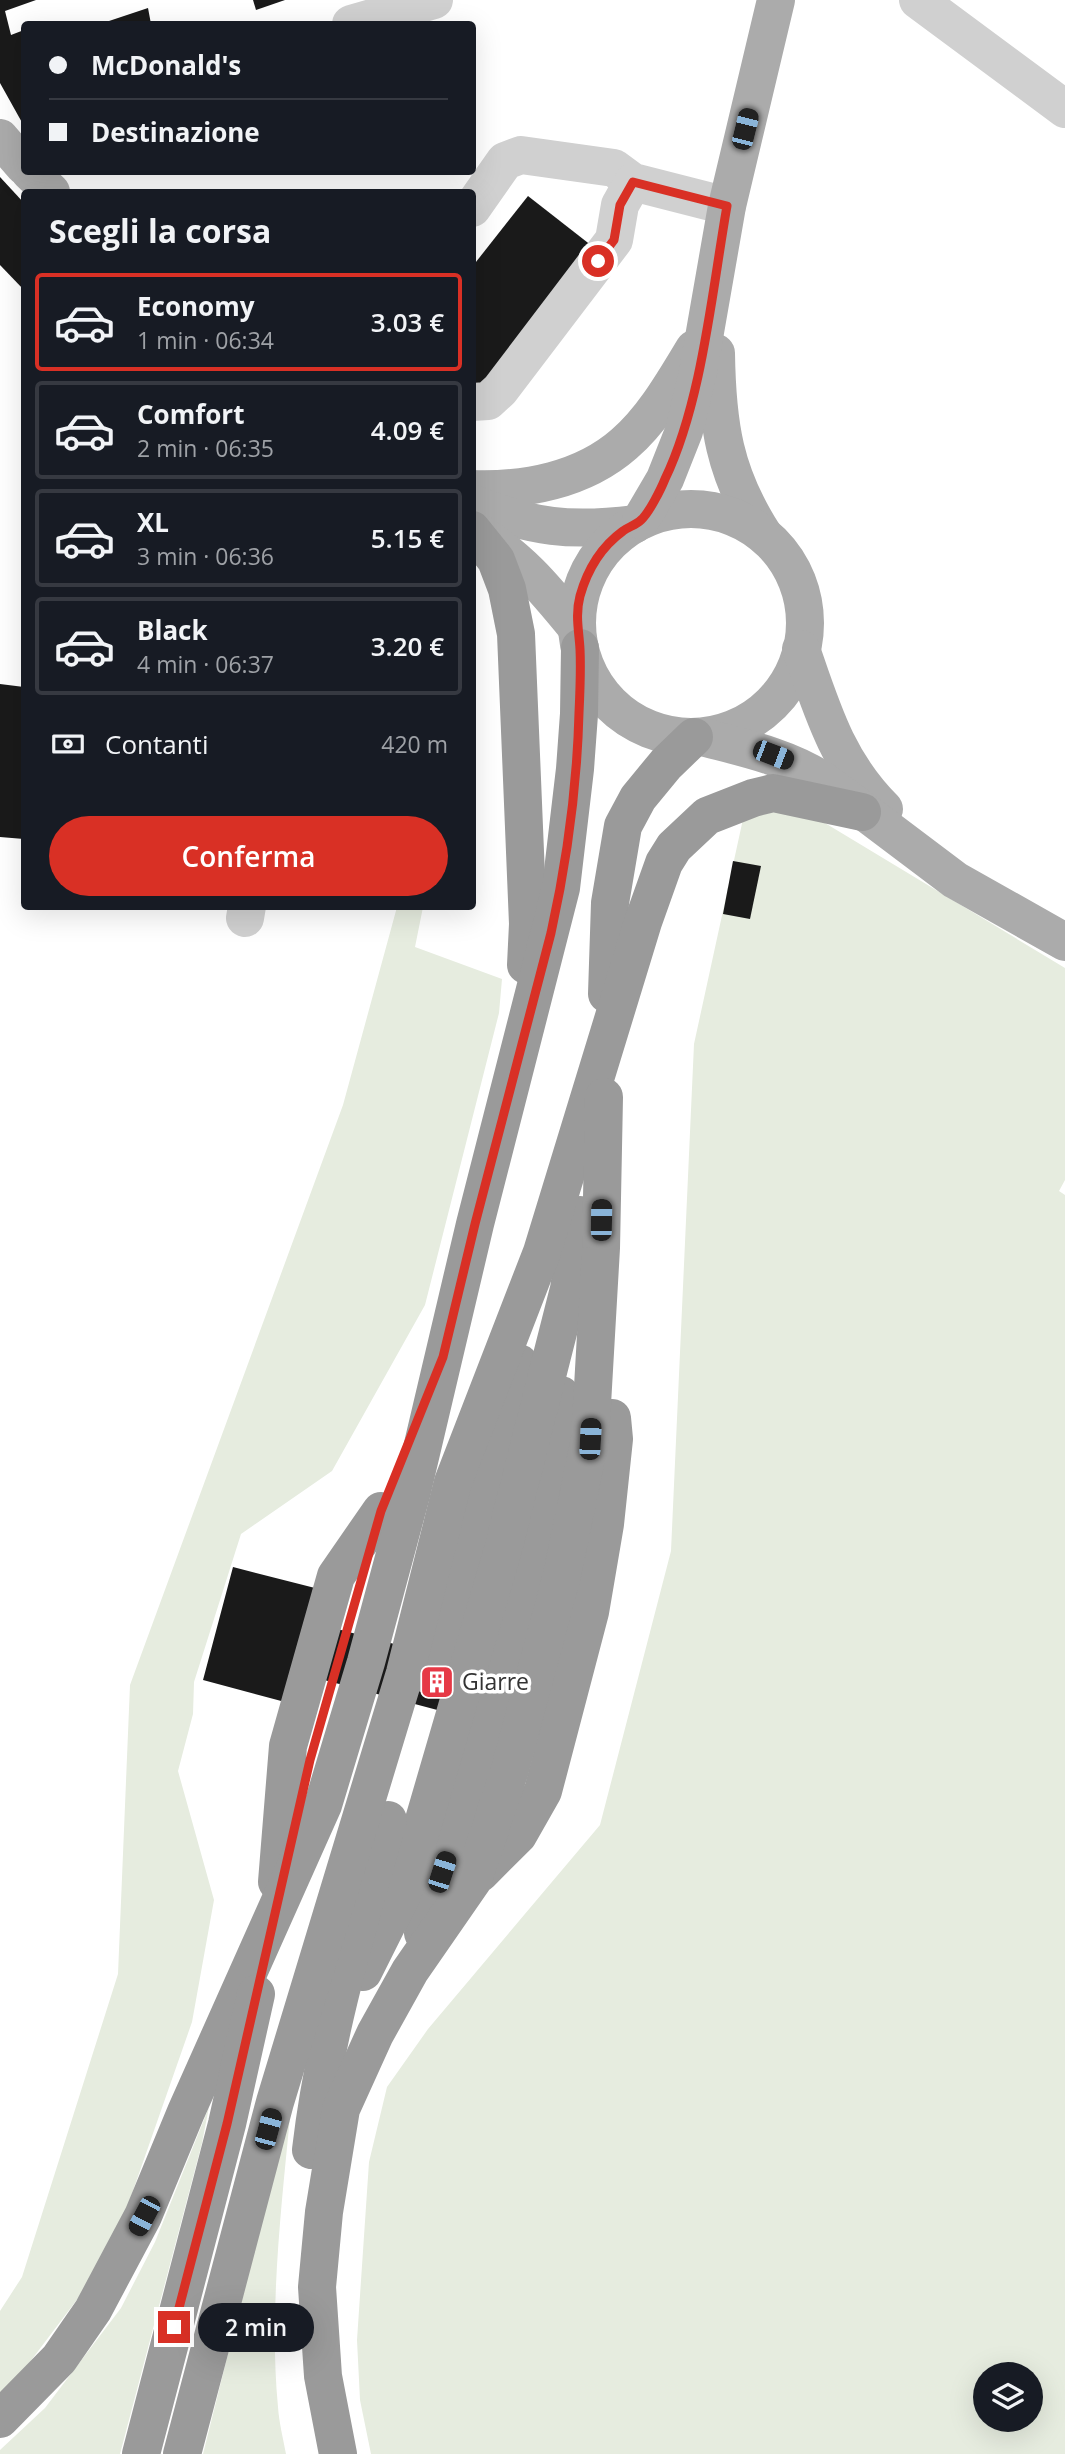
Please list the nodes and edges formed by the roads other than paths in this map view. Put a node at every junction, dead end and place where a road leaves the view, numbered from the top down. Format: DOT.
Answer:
graph roads {
  1 [pos="433,0"];
  2 [pos="776,0"];
  3 [pos="918,0"];
  4 [pos="367,13"];
  5 [pos="1065,109"];
  6 [pos="37,175"];
  7 [pos="624,175"];
  8 [pos="48,189"];
  9 [pos="476,202"];
  10 [pos="727,206"];
  11 [pos="714,281"];
  12 [pos="705,329"];
  13 [pos="476,402"];
  14 [pos="476,489"];
  15 [pos="476,505"];
  16 [pos="638,522"];
  17 [pos="476,532"];
  18 [pos="476,534"];
  19 [pos="762,534"];
  20 [pos="578,638"];
  21 [pos="801,649"];
  22 [pos="698,737"];
  23 [pos="862,812"];
  24 [pos="954,880"];
  25 [pos="1065,942"];
  26 [pos="523,1039"];
  27 [pos="605,1053"];
  28 [pos="542,1252"];
  29 [pos="569,1289"];
  30 [pos="443,1357"];
  31 [pos="372,1876"];
  32 [pos="275,1909"];
  33 [pos="410,1971"];
  34 [pos="329,2041"];
  35 [pos="275,2102"];
  36 [pos="0,2419"];
  37 [pos="141,2454"];
  38 [pos="182,2454"];
  39 [pos="314,2454"];
  40 [pos="338,2454"];
  1 -- 4 [label="street"];
  2 -- 10 [label="main road"];
  3 -- 5 [label="street"];
  6 -- 8 [label="main road"];
  7 -- 9 [label="street"];
  7 -- 10 [label="street"];
  7 -- 13 [label="street"];
  10 -- 11 [label="main road"];
  11 -- 12 [label="main road"];
  11 -- 19 [label="main road"];
  12 -- 14 [label="main road"];
  12 -- 16 [label="main road"];
  15 -- 16 [label="main road"];
  16 -- 19 [label="main road"];
  16 -- 20 [label="main road"];
  17 -- 20 [label="main road"];
  18 -- 26 [label="highway"];
  19 -- 21 [label="main road"];
  20 -- 22 [label="main road"];
  20 -- 26 [label="highway"];
  21 -- 22 [label="main road"];
  21 -- 24 [label="main road"];
  22 -- 23 [label="main road"];
  22 -- 27 [label="highway"];
  23 -- 24 [label="main road"];
  23 -- 27 [label="highway"];
  24 -- 25 [label="main road"];
  26 -- 30 [label="highway"];
  27 -- 28 [label="highway"];
  27 -- 29 [label="highway"];
  27 -- 33 [label="highway"];
  28 -- 31 [label="highway"];
  28 -- 35 [label="highway"];
  29 -- 33 [label="highway"];
  29 -- 34 [label="highway"];
  30 -- 32 [label="highway"];
  30 -- 32 [label="highway"];
  31 -- 34 [label="highway"];
  31 -- 35 [label="highway"];
  32 -- 36 [label="highway"];
  32 -- 37 [label="highway"];
  33 -- 40 [label="highway"];
  34 -- 39 [label="highway"];
  35 -- 38 [label="highway"];
}
